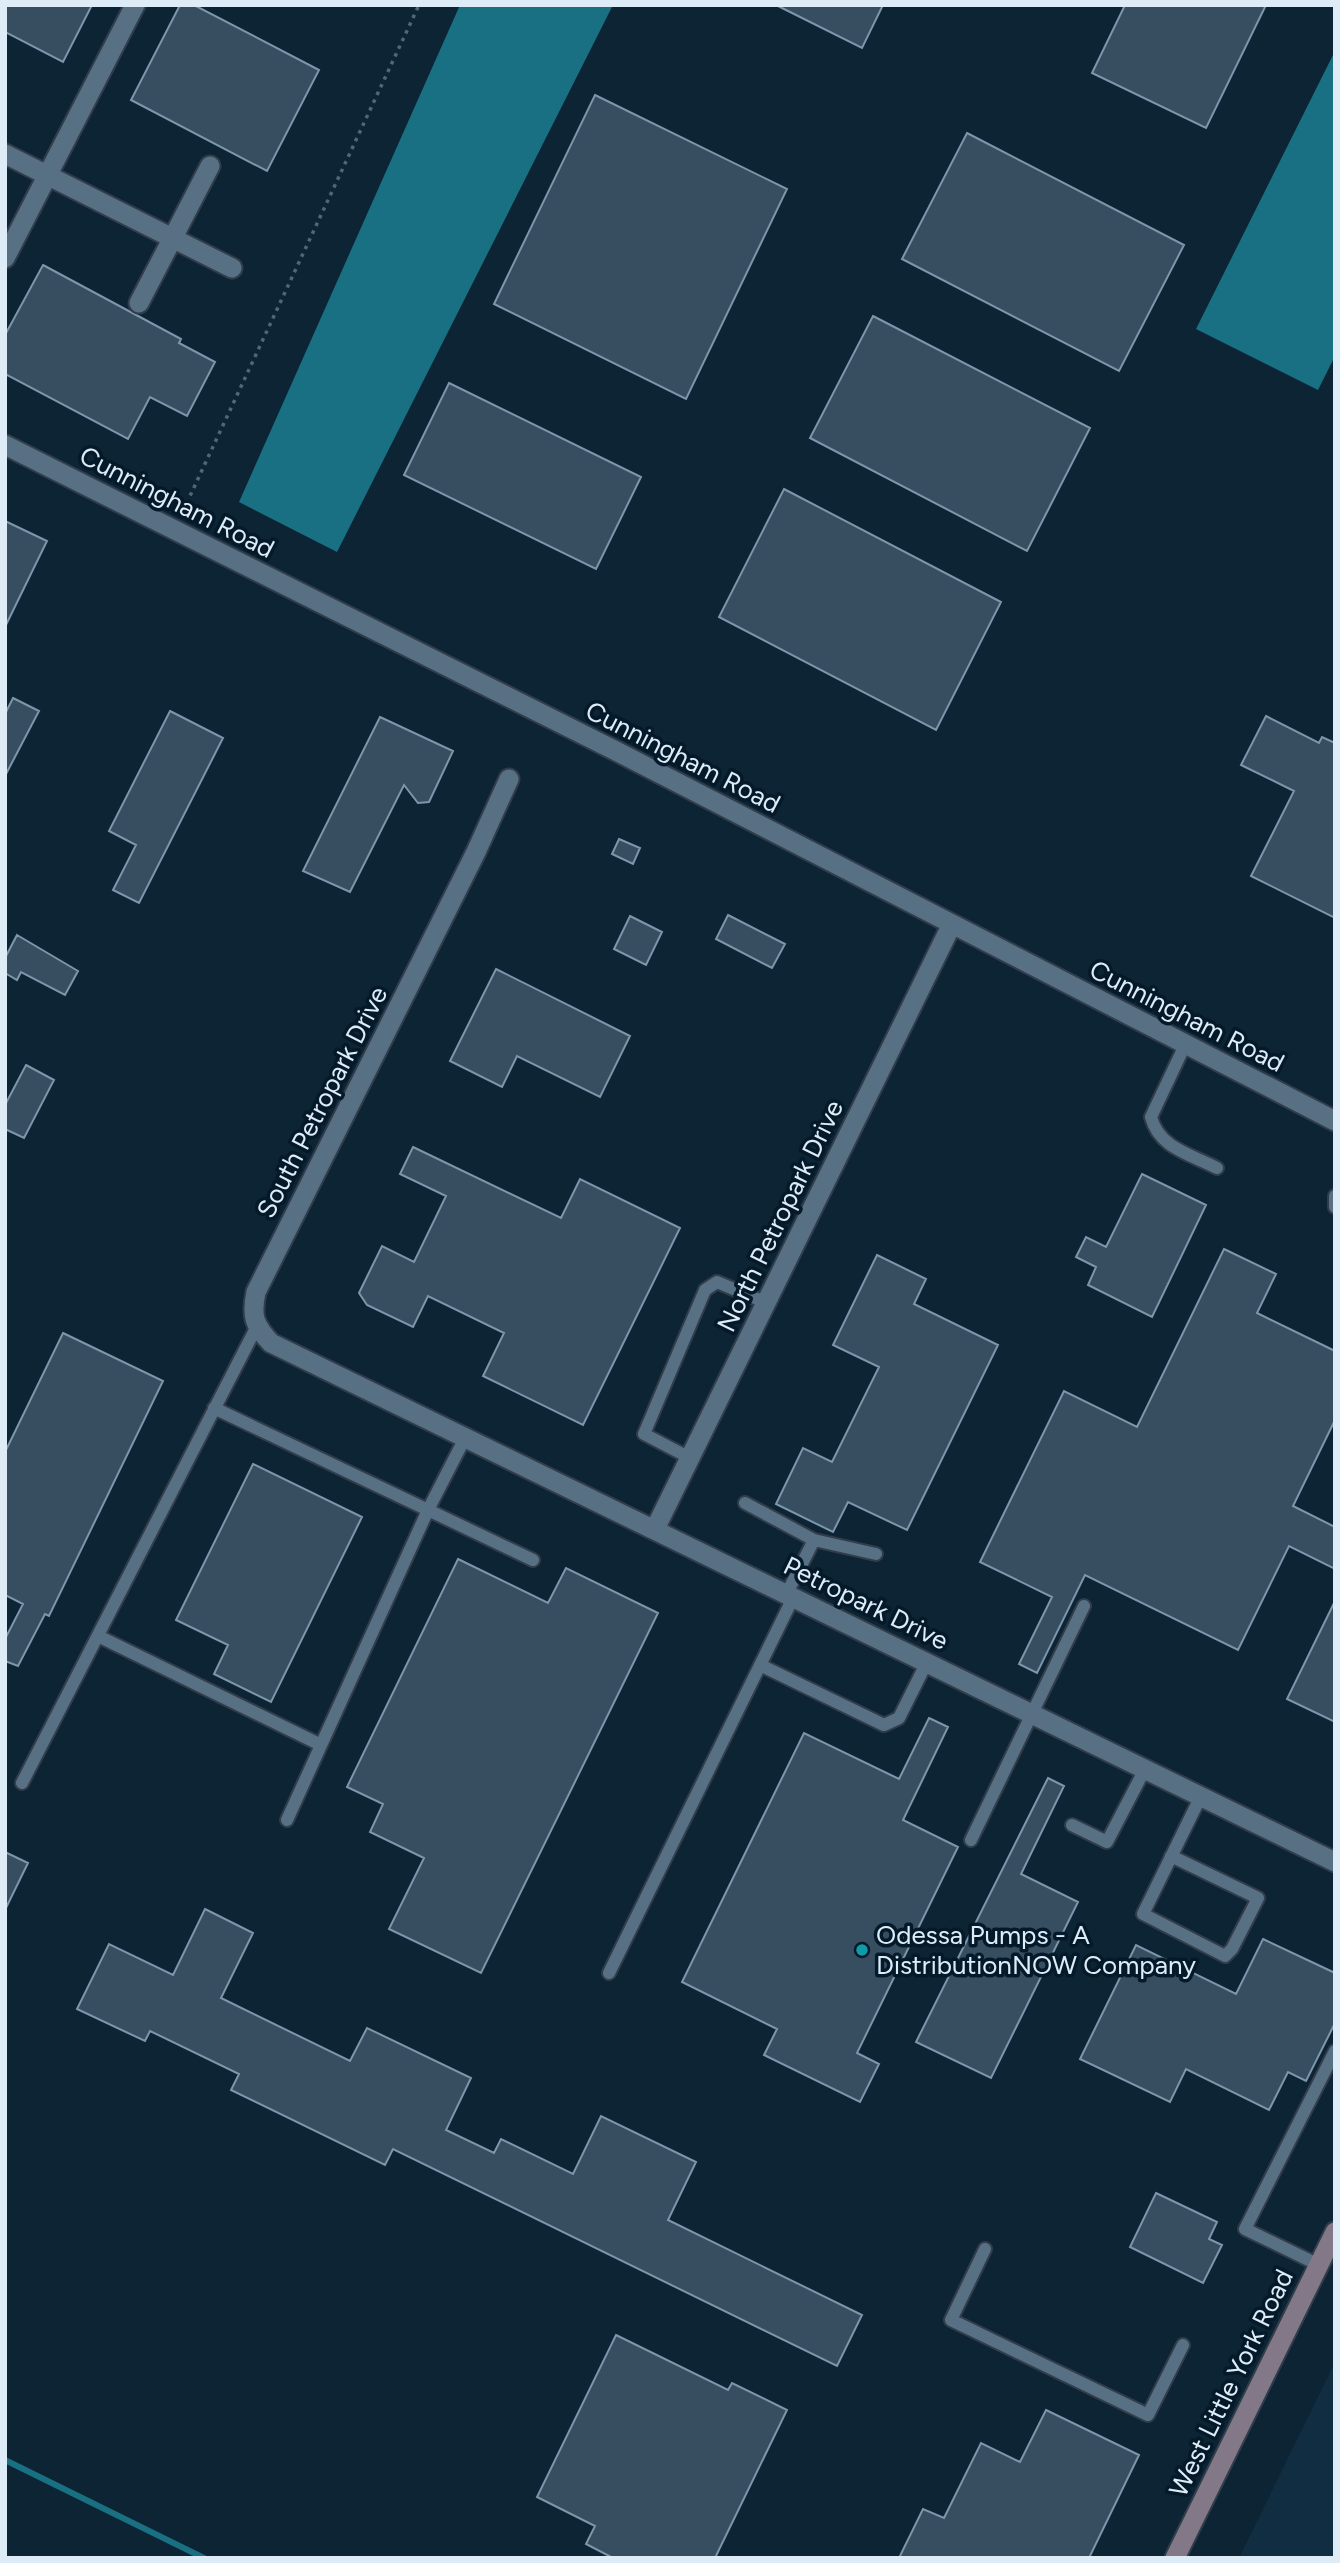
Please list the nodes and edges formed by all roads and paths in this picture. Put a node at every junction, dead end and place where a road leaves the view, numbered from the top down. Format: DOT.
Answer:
graph roads {
  1 [pos="135,5"];
  2 [pos="419,5"];
  3 [pos="5,154"];
  4 [pos="210,166"];
  5 [pos="47,176"];
  6 [pos="173,239"];
  7 [pos="5,258"];
  8 [pos="232,268"];
  9 [pos="139,303"];
  10 [pos="5,445"];
  11 [pos="174,530"];
  12 [pos="509,779"];
  13 [pos="951,926"];
  14 [pos="1185,1045"];
  15 [pos="1335,1121"];
  16 [pos="1217,1168"];
  17 [pos="1335,1196"];
  18 [pos="1335,1207"];
  19 [pos="767,1303"];
  20 [pos="256,1328"];
  21 [pos="215,1408"];
  22 [pos="466,1436"];
  23 [pos="690,1458"];
  24 [pos="746,1503"];
  25 [pos="428,1510"];
  26 [pos="655,1529"];
  27 [pos="814,1540"];
  28 [pos="876,1554"];
  29 [pos="533,1560"];
  30 [pos="790,1595"];
  31 [pos="1084,1606"];
  32 [pos="97,1636"];
  33 [pos="927,1662"];
  34 [pos="760,1665"];
  35 [pos="1032,1713"];
  36 [pos="321,1745"];
  37 [pos="1145,1769"];
  38 [pos="22,1783"];
  39 [pos="1201,1796"];
  40 [pos="287,1820"];
  41 [pos="1072,1825"];
  42 [pos="971,1840"];
  43 [pos="1171,1856"];
  44 [pos="1335,1862"];
  45 [pos="609,1973"];
  46 [pos="1335,2051"];
  47 [pos="1335,2232"];
  48 [pos="985,2249"];
  49 [pos="1319,2265"];
  50 [pos="1183,2345"];
  51 [pos="1175,2558"];
  1 -- 5 [label="street"];
  2 -- 11 [label="path"];
  3 -- 5 [label="street"];
  4 -- 6 [label="street"];
  5 -- 6 [label="street"];
  5 -- 7 [label="street"];
  6 -- 8 [label="street"];
  6 -- 9 [label="street"];
  10 -- 11 [label="street, Cunningham Road"];
  11 -- 13 [label="street, Cunningham Road"];
  12 -- 20 [label="street, South Petropark Drive"];
  13 -- 14 [label="street, Cunningham Road"];
  13 -- 19 [label="street, North Petropark Drive"];
  14 -- 15 [label="street, Cunningham Road"];
  14 -- 16 [label="lane"];
  17 -- 18 [label="lane"];
  19 -- 23 [label="street, North Petropark Drive"];
  19 -- 23 [label="lane"];
  20 -- 21 [label="lane"];
  20 -- 22 [label="street, Petropark Drive"];
  21 -- 25 [label="lane"];
  21 -- 32 [label="lane"];
  22 -- 25 [label="lane"];
  22 -- 26 [label="street, Petropark Drive"];
  23 -- 26 [label="street, North Petropark Drive"];
  24 -- 27 [label="lane"];
  25 -- 29 [label="lane"];
  25 -- 36 [label="lane"];
  26 -- 30 [label="street, Petropark Drive"];
  27 -- 28 [label="lane"];
  27 -- 30 [label="lane"];
  30 -- 33 [label="street, Petropark Drive"];
  30 -- 34 [label="lane"];
  31 -- 35 [label="lane"];
  32 -- 36 [label="lane"];
  32 -- 38 [label="lane"];
  33 -- 34 [label="lane"];
  33 -- 35 [label="street, Petropark Drive"];
  34 -- 45 [label="lane"];
  35 -- 37 [label="street, Petropark Drive"];
  35 -- 42 [label="lane"];
  36 -- 40 [label="lane"];
  37 -- 39 [label="street, Petropark Drive"];
  37 -- 41 [label="lane"];
  39 -- 43 [label="lane"];
  39 -- 44 [label="street, Petropark Drive"];
  43 -- 43 [label="lane"];
  46 -- 49 [label="lane"];
  47 -- 49 [label="main road, West Little York Road"];
  48 -- 50 [label="lane"];
  49 -- 51 [label="main road, West Little York Road"];
}
